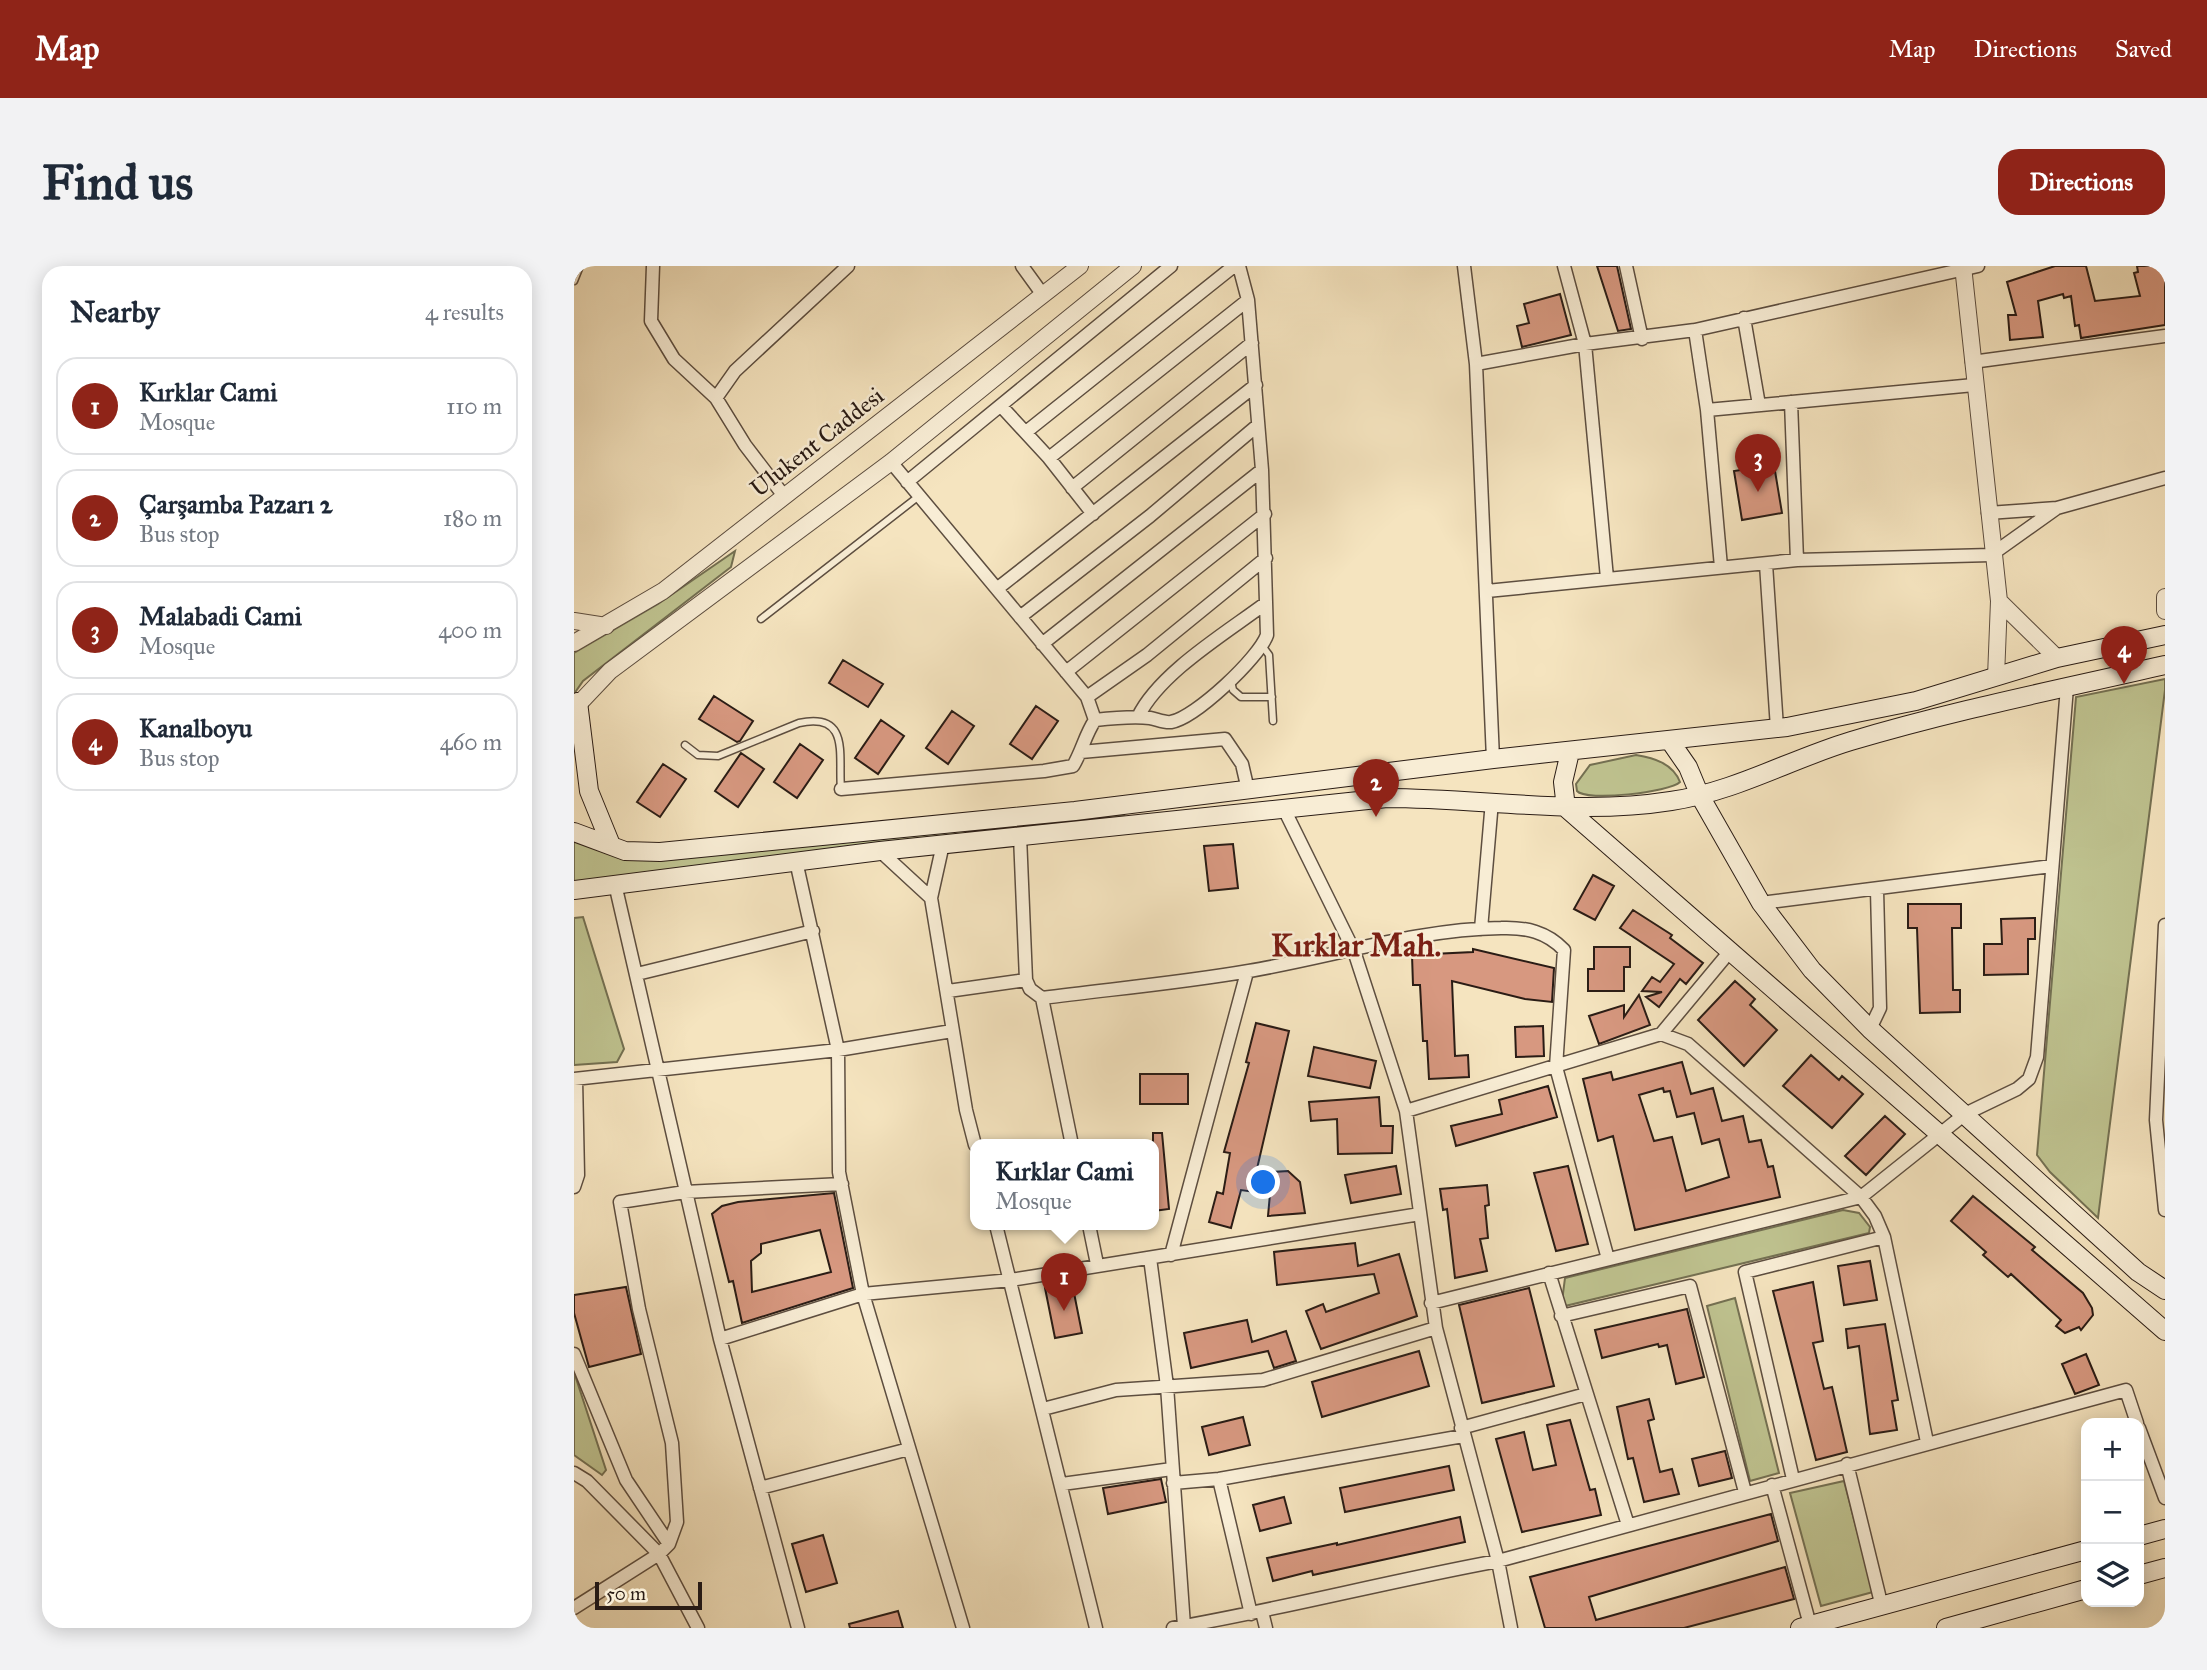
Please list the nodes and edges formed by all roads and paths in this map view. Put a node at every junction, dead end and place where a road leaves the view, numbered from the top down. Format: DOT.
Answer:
graph roads {
  1 [pos="580,266"];
  2 [pos="653,266"];
  3 [pos="848,266"];
  4 [pos="1022,266"];
  5 [pos="1080,266"];
  6 [pos="1133,266"];
  7 [pos="1171,266"];
  8 [pos="1237,266"];
  9 [pos="1464,266"];
  10 [pos="1564,266"];
  11 [pos="1626,266"];
  12 [pos="1968,268"];
  13 [pos="574,281"];
  14 [pos="1043,295"];
  15 [pos="1248,300"];
  16 [pos="1744,318"];
  17 [pos="1695,330"];
  18 [pos="2165,336"];
  19 [pos="1642,339"];
  20 [pos="1252,343"];
  21 [pos="1585,344"];
  22 [pos="1972,362"];
  23 [pos="1476,364"];
  24 [pos="1255,385"];
  25 [pos="1974,386"];
  26 [pos="716,398"];
  27 [pos="1791,402"];
  28 [pos="1759,405"];
  29 [pos="1001,406"];
  30 [pos="1707,410"];
  31 [pos="1258,425"];
  32 [pos="1027,432"];
  33 [pos="1049,458"];
  34 [pos="891,462"];
  35 [pos="1262,470"];
  36 [pos="2165,478"];
  37 [pos="907,482"];
  38 [pos="1072,488"];
  39 [pos="784,496"];
  40 [pos="919,496"];
  41 [pos="2057,508"];
  42 [pos="1988,513"];
  43 [pos="1093,514"];
  44 [pos="1265,514"];
  45 [pos="1991,555"];
  46 [pos="1266,558"];
  47 [pos="1797,560"];
  48 [pos="1766,564"];
  49 [pos="1721,567"];
  50 [pos="1607,578"];
  51 [pos="998,588"];
  52 [pos="1487,590"];
  53 [pos="2165,597"];
  54 [pos="1998,601"];
  55 [pos="1266,603"];
  56 [pos="2165,611"];
  57 [pos="1020,617"];
  58 [pos="761,619"];
  59 [pos="574,621"];
  60 [pos="606,625"];
  61 [pos="2165,635"];
  62 [pos="574,643"];
  63 [pos="1042,644"];
  64 [pos="1263,647"];
  65 [pos="2057,658"];
  66 [pos="2165,666"];
  67 [pos="1066,672"];
  68 [pos="1996,677"];
  69 [pos="1231,679"];
  70 [pos="2067,687"];
  71 [pos="1087,697"];
  72 [pos="1272,697"];
  73 [pos="576,705"];
  74 [pos="1138,718"];
  75 [pos="1095,720"];
  76 [pos="1273,721"];
  77 [pos="1777,728"];
  78 [pos="1670,741"];
  79 [pos="685,745"];
  80 [pos="1081,752"];
  81 [pos="1570,752"];
  82 [pos="1493,759"];
  83 [pos="841,789"];
  84 [pos="1248,790"];
  85 [pos="1700,796"];
  86 [pos="1492,801"];
  87 [pos="1283,807"];
  88 [pos="1566,808"];
  89 [pos="574,832"];
  90 [pos="1020,836"];
  91 [pos="943,844"];
  92 [pos="611,845"];
  93 [pos="880,851"];
  94 [pos="796,861"];
  95 [pos="2052,866"];
  96 [pos="615,884"];
  97 [pos="574,890"];
  98 [pos="1877,890"];
  99 [pos="931,898"];
  100 [pos="1761,903"];
  101 [pos="2165,925"];
  102 [pos="1481,929"];
  103 [pos="813,931"];
  104 [pos="1731,950"];
  105 [pos="1354,951"];
  106 [pos="1247,972"];
  107 [pos="636,974"];
  108 [pos="1027,980"];
  109 [pos="948,991"];
  110 [pos="1042,998"];
  111 [pos="1870,1029"];
  112 [pos="952,1031"];
  113 [pos="1661,1034"];
  114 [pos="838,1050"];
  115 [pos="1556,1067"];
  116 [pos="660,1070"];
  117 [pos="575,1079"];
  118 [pos="1406,1111"];
  119 [pos="1965,1114"];
  120 [pos="1940,1132"];
  121 [pos="974,1139"];
  122 [pos="1071,1139"];
  123 [pos="2161,1152"];
  124 [pos="842,1184"];
  125 [pos="574,1186"];
  126 [pos="685,1192"];
  127 [pos="1861,1197"];
  128 [pos="2165,1210"];
  129 [pos="1420,1214"];
  130 [pos="997,1230"];
  131 [pos="1090,1230"];
  132 [pos="1884,1237"];
  133 [pos="1171,1255"];
  134 [pos="1150,1258"];
  135 [pos="1608,1259"];
  136 [pos="1097,1264"];
  137 [pos="1549,1273"];
  138 [pos="1011,1280"];
  139 [pos="2165,1288"];
  140 [pos="863,1294"];
  141 [pos="1431,1303"];
  142 [pos="1561,1316"];
  143 [pos="1436,1328"];
  144 [pos="2165,1331"];
  145 [pos="720,1339"];
  146 [pos="574,1354"];
  147 [pos="1167,1386"];
  148 [pos="1586,1394"];
  149 [pos="1043,1409"];
  150 [pos="2135,1418"];
  151 [pos="1462,1432"];
  152 [pos="1927,1442"];
  153 [pos="2144,1442"];
  154 [pos="909,1449"];
  155 [pos="1847,1464"];
  156 [pos="1172,1469"];
  157 [pos="574,1473"];
  158 [pos="1219,1479"];
  159 [pos="1793,1479"];
  160 [pos="1173,1483"];
  161 [pos="1062,1484"];
  162 [pos="1772,1485"];
  163 [pos="760,1488"];
  164 [pos="1745,1493"];
  165 [pos="2165,1497"];
  166 [pos="1628,1525"];
  167 [pos="2165,1529"];
  168 [pos="2144,1535"];
  169 [pos="669,1544"];
  170 [pos="2081,1551"];
  171 [pos="659,1554"];
  172 [pos="1498,1561"];
  173 [pos="2165,1568"];
  174 [pos="2144,1574"];
  175 [pos="2081,1590"];
  176 [pos="1882,1606"];
  177 [pos="574,1608"];
  178 [pos="1257,1613"];
  179 [pos="1178,1627"];
  180 [pos="1805,1627"];
  181 [pos="698,1628"];
  182 [pos="798,1628"];
  183 [pos="964,1628"];
  184 [pos="1096,1628"];
  185 [pos="1266,1628"];
  186 [pos="1511,1628"];
  187 [pos="1946,1628"];
  1 -- 13 [label="lane"];
  2 -- 26 [label="street"];
  3 -- 26 [label="street"];
  4 -- 14 [label="street"];
  5 -- 14 [label="street, Ulukent Caddesi"];
  6 -- 34 [label="street"];
  7 -- 29 [label="street"];
  8 -- 15 [label="street"];
  8 -- 32 [label="street"];
  9 -- 23 [label="street"];
  10 -- 21 [label="street"];
  11 -- 19 [label="street"];
  12 -- 16 [label="street"];
  12 -- 22 [label="street"];
  14 -- 39 [label="street, Ulukent Caddesi"];
  15 -- 20 [label="street"];
  15 -- 33 [label="street"];
  16 -- 17 [label="street"];
  16 -- 28 [label="street"];
  17 -- 19 [label="street"];
  17 -- 30 [label="street"];
  18 -- 22 [label="street"];
  19 -- 21 [label="street"];
  20 -- 24 [label="street"];
  20 -- 38 [label="street"];
  21 -- 23 [label="street"];
  21 -- 50 [label="street"];
  22 -- 25 [label="street"];
  23 -- 52 [label="street"];
  24 -- 31 [label="street"];
  24 -- 43 [label="street"];
  25 -- 27 [label="street"];
  25 -- 42 [label="street"];
  26 -- 39 [label="street"];
  27 -- 28 [label="street"];
  27 -- 47 [label="street"];
  28 -- 30 [label="street"];
  29 -- 32 [label="street"];
  29 -- 37 [label="street"];
  30 -- 49 [label="street"];
  31 -- 35 [label="street"];
  31 -- 57 [label="street"];
  32 -- 33 [label="street"];
  33 -- 38 [label="street"];
  34 -- 37 [label="street"];
  34 -- 73 [label="street"];
  35 -- 44 [label="street"];
  35 -- 63 [label="street"];
  36 -- 41 [label="street"];
  37 -- 40 [label="street"];
  38 -- 43 [label="street"];
  39 -- 60 [label="street, Ulukent Caddesi"];
  40 -- 51 [label="street"];
  40 -- 58 [label="lane"];
  41 -- 42 [label="street"];
  41 -- 45 [label="street"];
  42 -- 45 [label="street"];
  43 -- 51 [label="street"];
  44 -- 46 [label="street"];
  44 -- 67 [label="street"];
  45 -- 47 [label="street"];
  45 -- 54 [label="street"];
  46 -- 55 [label="street"];
  46 -- 71 [label="street"];
  47 -- 48 [label="street"];
  48 -- 49 [label="street"];
  48 -- 77 [label="street"];
  49 -- 50 [label="street"];
  50 -- 52 [label="street"];
  51 -- 57 [label="street"];
  52 -- 82 [label="street"];
  53 -- 56 [label="street"];
  54 -- 65 [label="street"];
  54 -- 68 [label="street"];
  55 -- 64 [label="street"];
  55 -- 74 [label="street"];
  57 -- 63 [label="street"];
  59 -- 60 [label="street"];
  60 -- 62 [label="street, Ulukent Caddesi"];
  61 -- 65 [label="main road"];
  63 -- 67 [label="street"];
  64 -- 69 [label="street"];
  64 -- 72 [label="lane"];
  65 -- 68 [label="main road"];
  66 -- 70 [label="main road"];
  67 -- 71 [label="street"];
  68 -- 77 [label="main road"];
  69 -- 72 [label="lane"];
  69 -- 74 [label="street"];
  70 -- 85 [label="main road"];
  70 -- 95 [label="street"];
  71 -- 75 [label="street"];
  72 -- 76 [label="lane"];
  73 -- 92 [label="main road"];
  74 -- 75 [label="street"];
  75 -- 80 [label="street"];
  77 -- 78 [label="main road"];
  78 -- 81 [label="main road"];
  78 -- 85 [label="main road"];
  79 -- 83 [label="lane"];
  80 -- 83 [label="street"];
  80 -- 84 [label="street"];
  81 -- 82 [label="main road"];
  81 -- 88 [label="main road"];
  82 -- 84 [label="main road"];
  84 -- 92 [label="main road"];
  85 -- 88 [label="main road"];
  85 -- 100 [label="main road"];
  86 -- 87 [label="main road"];
  86 -- 88 [label="main road"];
  86 -- 102 [label="street"];
  87 -- 90 [label="main road"];
  87 -- 105 [label="street"];
  88 -- 104 [label="main road"];
  89 -- 92 [label="main road"];
  90 -- 91 [label="main road"];
  90 -- 108 [label="street"];
  91 -- 93 [label="main road"];
  91 -- 99 [label="street"];
  93 -- 94 [label="main road"];
  93 -- 99 [label="street"];
  94 -- 96 [label="main road"];
  94 -- 103 [label="street"];
  95 -- 98 [label="street"];
  95 -- 119 [label="street"];
  96 -- 97 [label="main road"];
  96 -- 107 [label="street"];
  98 -- 100 [label="street"];
  98 -- 111 [label="street"];
  99 -- 109 [label="street"];
  100 -- 111 [label="main road"];
  101 -- 123 [label="street"];
  102 -- 105 [label="street"];
  102 -- 115 [label="street"];
  103 -- 107 [label="street"];
  103 -- 114 [label="street"];
  104 -- 113 [label="street"];
  104 -- 120 [label="main road"];
  105 -- 106 [label="street"];
  105 -- 118 [label="street"];
  106 -- 110 [label="street"];
  106 -- 133 [label="street"];
  107 -- 116 [label="street"];
  108 -- 109 [label="street"];
  108 -- 110 [label="street"];
  109 -- 112 [label="street"];
  110 -- 122 [label="street"];
  111 -- 119 [label="main road"];
  112 -- 114 [label="street"];
  112 -- 121 [label="street"];
  113 -- 115 [label="street"];
  113 -- 127 [label="street"];
  114 -- 116 [label="street"];
  114 -- 124 [label="street"];
  115 -- 118 [label="street"];
  115 -- 135 [label="street"];
  116 -- 117 [label="street"];
  116 -- 126 [label="street"];
  117 -- 125 [label="street"];
  118 -- 129 [label="street"];
  119 -- 120 [label="street"];
  119 -- 139 [label="main road"];
  120 -- 127 [label="street"];
  120 -- 144 [label="main road"];
  123 -- 128 [label="street"];
  124 -- 126 [label="street"];
  124 -- 140 [label="street"];
  126 -- 145 [label="street"];
  126 -- 169 [label="street"];
  127 -- 132 [label="street"];
  127 -- 135 [label="street"];
  129 -- 133 [label="street"];
  129 -- 141 [label="street"];
  130 -- 138 [label="street"];
  131 -- 136 [label="street"];
  132 -- 152 [label="street"];
  132 -- 159 [label="street"];
  133 -- 134 [label="street"];
  134 -- 136 [label="street"];
  134 -- 147 [label="street"];
  135 -- 137 [label="street"];
  136 -- 138 [label="street"];
  137 -- 141 [label="street"];
  137 -- 142 [label="street"];
  138 -- 140 [label="street"];
  138 -- 149 [label="street"];
  140 -- 145 [label="street"];
  140 -- 154 [label="street"];
  141 -- 143 [label="street"];
  142 -- 148 [label="street"];
  142 -- 164 [label="street"];
  143 -- 147 [label="street"];
  143 -- 151 [label="street"];
  145 -- 163 [label="street"];
  146 -- 169 [label="street"];
  147 -- 149 [label="street"];
  147 -- 156 [label="street"];
  148 -- 151 [label="street"];
  148 -- 166 [label="street"];
  149 -- 161 [label="street"];
  150 -- 152 [label="street"];
  151 -- 158 [label="street"];
  151 -- 172 [label="street"];
  152 -- 155 [label="street"];
  153 -- 165 [label="street"];
  154 -- 163 [label="street"];
  154 -- 183 [label="street"];
  155 -- 159 [label="street"];
  155 -- 176 [label="street"];
  156 -- 160 [label="street"];
  156 -- 161 [label="street"];
  157 -- 171 [label="street"];
  158 -- 160 [label="street"];
  158 -- 178 [label="street"];
  159 -- 162 [label="street"];
  160 -- 179 [label="street"];
  161 -- 184 [label="street"];
  162 -- 164 [label="street"];
  162 -- 180 [label="street"];
  163 -- 182 [label="street"];
  164 -- 166 [label="street"];
  166 -- 172 [label="street"];
  167 -- 168 [label="main road"];
  169 -- 171 [label="street"];
  170 -- 176 [label="main road"];
  171 -- 177 [label="street"];
  171 -- 181 [label="street"];
  172 -- 178 [label="street"];
  172 -- 186 [label="street"];
  173 -- 174 [label="main road"];
  175 -- 187 [label="main road"];
  176 -- 180 [label="main road"];
  178 -- 179 [label="street"];
  178 -- 185 [label="street"];
}
